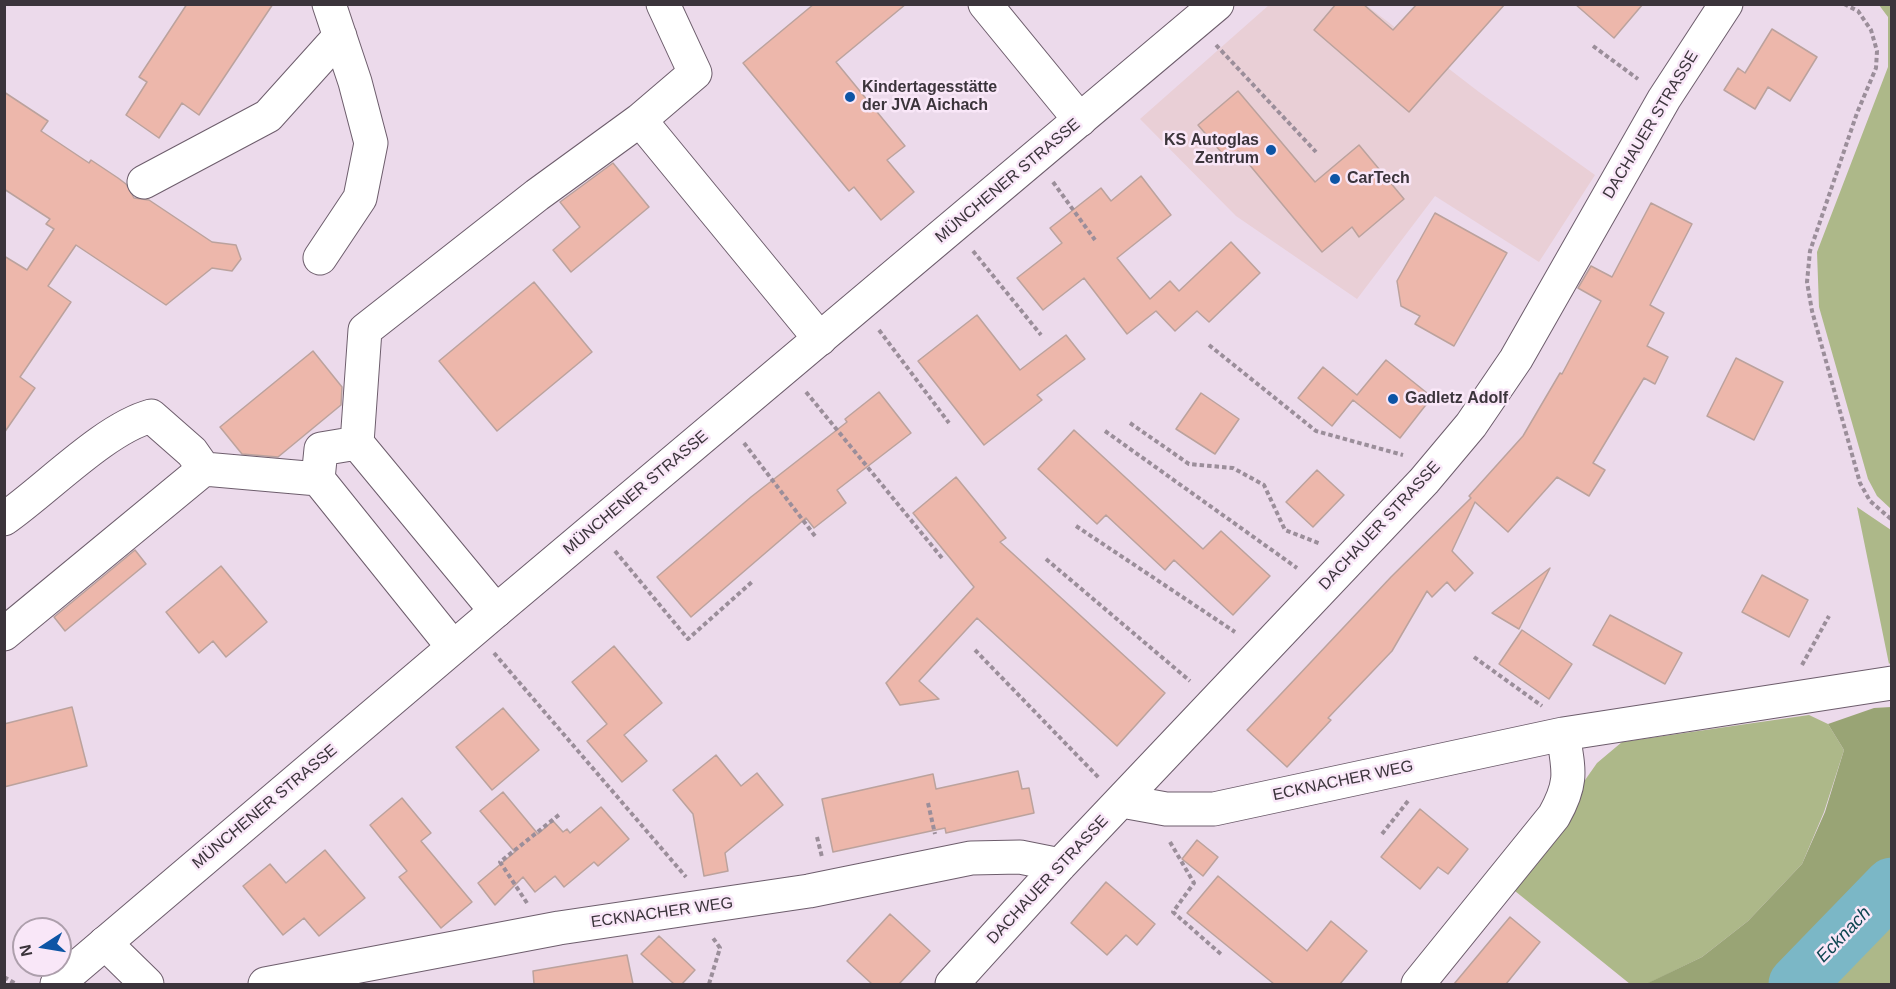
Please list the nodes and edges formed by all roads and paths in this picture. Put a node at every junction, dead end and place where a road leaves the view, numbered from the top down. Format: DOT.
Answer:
graph roads {
  1 [pos="329,4"];
  2 [pos="663,4"];
  3 [pos="985,4"];
  4 [pos="1725,4"];
  5 [pos="1844,4"];
  6 [pos="1206,14"];
  7 [pos="340,36"];
  8 [pos="1593,46"];
  9 [pos="1664,99"];
  10 [pos="640,120"];
  11 [pos="1080,120"];
  12 [pos="1316,152"];
  13 [pos="1035,158"];
  14 [pos="144,182"];
  15 [pos="954,227"];
  16 [pos="1095,240"];
  17 [pos="321,258"];
  18 [pos="858,308"];
  19 [pos="1041,335"];
  20 [pos="820,339"];
  21 [pos="1209,345"];
  22 [pos="786,368"];
  23 [pos="724,420"];
  24 [pos="949,423"];
  25 [pos="1130,423"];
  26 [pos="1105,431"];
  27 [pos="357,443"];
  28 [pos="1438,464"];
  29 [pos="204,469"];
  30 [pos="318,479"];
  31 [pos="4,519"];
  32 [pos="1892,520"];
  33 [pos="1076,526"];
  34 [pos="594,528"];
  35 [pos="815,536"];
  36 [pos="1353,557"];
  37 [pos="942,558"];
  38 [pos="1046,559"];
  39 [pos="752,582"];
  40 [pos="1324,588"];
  41 [pos="496,610"];
  42 [pos="1829,616"];
  43 [pos="4,634"];
  44 [pos="453,646"];
  45 [pos="491,650"];
  46 [pos="975,650"];
  47 [pos="1264,652"];
  48 [pos="1474,657"];
  49 [pos="1892,683"];
  50 [pos="1783,700"];
  51 [pos="1215,703"];
  52 [pos="1571,733"];
  53 [pos="1122,801"];
  54 [pos="1166,809"];
  55 [pos="560,814"];
  56 [pos="1060,865"];
  57 [pos="694,909"];
  58 [pos="544,930"];
  59 [pos="105,943"];
  60 [pos="1224,956"];
  61 [pos="4,977"];
  62 [pos="16,984"];
  63 [pos="57,984"];
  64 [pos="147,984"];
  65 [pos="265,984"];
  66 [pos="709,984"];
  67 [pos="952,984"];
  68 [pos="1418,984"];
  1 -- 7 [label="street"];
  2 -- 10 [label="street"];
  3 -- 11 [label="street"];
  4 -- 9 [label="street, DACHAUER STRASSE"];
  5 -- 32 [label="path"];
  6 -- 11 [label="street, MÜNCHENER STRASSE"];
  6 -- 12 [label="path"];
  7 -- 14 [label="street"];
  7 -- 17 [label="street"];
  8 -- 9 [label="path"];
  9 -- 28 [label="street, DACHAUER STRASSE"];
  10 -- 20 [label="street"];
  10 -- 27 [label="street"];
  11 -- 13 [label="street, MÜNCHENER STRASSE"];
  13 -- 15 [label="street, MÜNCHENER STRASSE"];
  13 -- 16 [label="path"];
  15 -- 18 [label="street, MÜNCHENER STRASSE"];
  15 -- 19 [label="path"];
  18 -- 20 [label="street, MÜNCHENER STRASSE"];
  18 -- 24 [label="path"];
  20 -- 22 [label="street, MÜNCHENER STRASSE"];
  21 -- 28 [label="path"];
  22 -- 23 [label="street, MÜNCHENER STRASSE"];
  22 -- 37 [label="path"];
  23 -- 34 [label="street, MÜNCHENER STRASSE"];
  23 -- 35 [label="path"];
  25 -- 36 [label="path"];
  26 -- 40 [label="path"];
  27 -- 30 [label="street"];
  27 -- 41 [label="street"];
  28 -- 36 [label="street, DACHAUER STRASSE"];
  29 -- 30 [label="street"];
  29 -- 31 [label="street"];
  29 -- 43 [label="street"];
  30 -- 44 [label="street"];
  33 -- 47 [label="path"];
  34 -- 39 [label="path"];
  34 -- 41 [label="street, MÜNCHENER STRASSE"];
  36 -- 40 [label="street, DACHAUER STRASSE"];
  38 -- 51 [label="path"];
  40 -- 47 [label="street, DACHAUER STRASSE"];
  41 -- 44 [label="street, MÜNCHENER STRASSE"];
  42 -- 50 [label="path"];
  44 -- 59 [label="street, MÜNCHENER STRASSE"];
  45 -- 57 [label="path"];
  46 -- 53 [label="path"];
  47 -- 51 [label="street, DACHAUER STRASSE"];
  48 -- 52 [label="path"];
  49 -- 50 [label="street, ECKNACHER WEG"];
  50 -- 52 [label="street, ECKNACHER WEG"];
  51 -- 53 [label="street, DACHAUER STRASSE"];
  52 -- 54 [label="street, ECKNACHER WEG"];
  52 -- 68 [label="street"];
  53 -- 54 [label="street, ECKNACHER WEG"];
  53 -- 56 [label="street, DACHAUER STRASSE"];
  54 -- 60 [label="path"];
  55 -- 58 [label="path"];
  56 -- 57 [label="street, ECKNACHER WEG"];
  56 -- 67 [label="street, DACHAUER STRASSE"];
  57 -- 58 [label="street, ECKNACHER WEG"];
  57 -- 66 [label="path"];
  58 -- 65 [label="street, ECKNACHER WEG"];
  59 -- 63 [label="street, MÜNCHENER STRASSE"];
  59 -- 64 [label="street"];
  61 -- 62 [label="path"];
}
